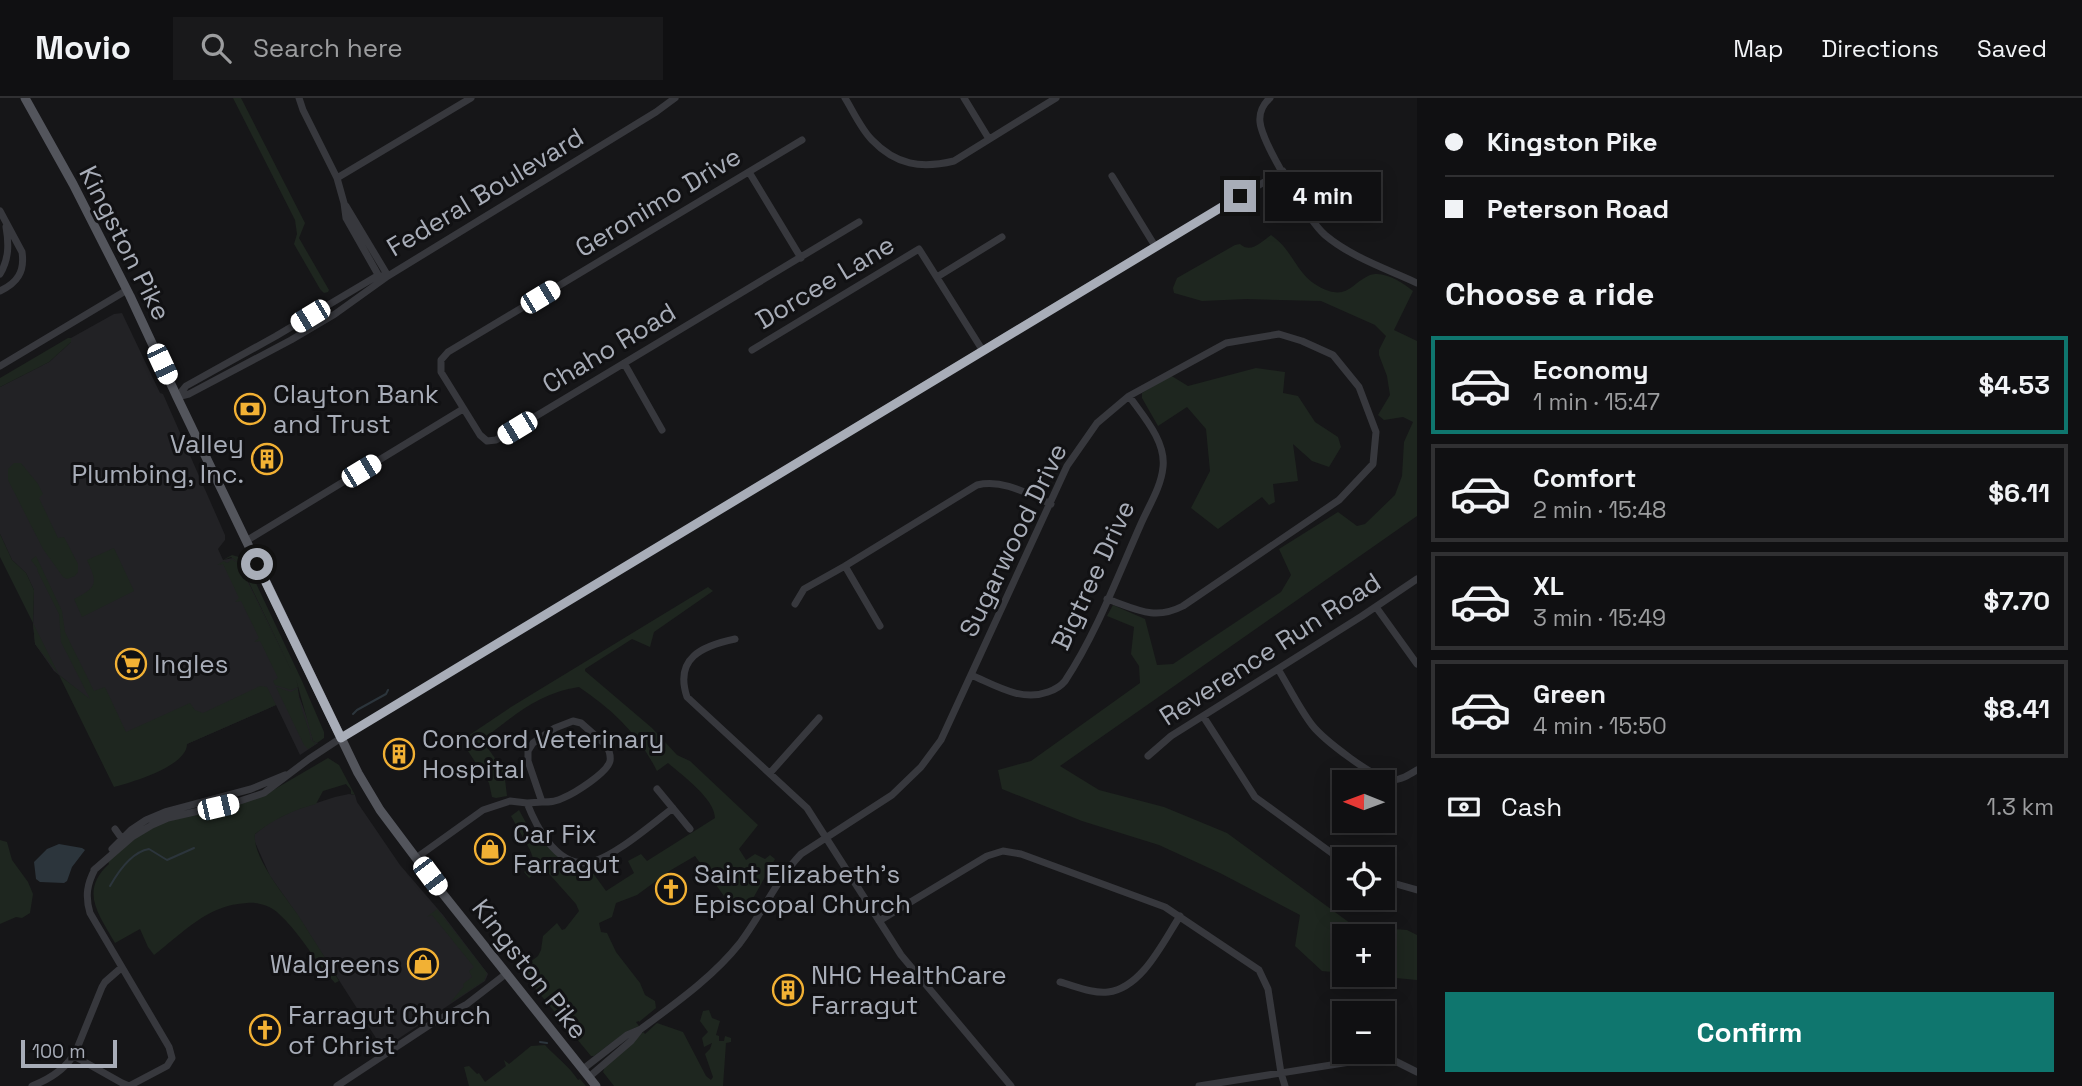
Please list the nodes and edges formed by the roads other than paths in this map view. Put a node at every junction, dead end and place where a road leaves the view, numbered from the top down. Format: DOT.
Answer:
graph roads {
  1 [pos="25,98"];
  2 [pos="299,98"];
  3 [pos="471,98"];
  4 [pos="675,98"];
  5 [pos="845,98"];
  6 [pos="964,98"];
  7 [pos="1056,98"];
  8 [pos="1270,98"];
  9 [pos="989,139"];
  10 [pos="802,140"];
  11 [pos="1283,171"];
  12 [pos="749,172"];
  13 [pos="1112,176"];
  14 [pos="337,178"];
  15 [pos="0,211"];
  16 [pos="4,220"];
  17 [pos="859,222"];
  18 [pos="1002,237"];
  19 [pos="1155,246"];
  20 [pos="801,258"];
  21 [pos="0,274"];
  22 [pos="937,277"];
  23 [pos="383,278"];
  24 [pos="1417,283"];
  25 [pos="127,290"];
  26 [pos="0,291"];
  27 [pos="752,350"];
  28 [pos="983,351"];
  29 [pos="624,363"];
  30 [pos="0,366"];
  31 [pos="1129,396"];
  32 [pos="177,397"];
  33 [pos="463,409"];
  34 [pos="662,430"];
  35 [pos="1051,503"];
  36 [pos="246,541"];
  37 [pos="845,566"];
  38 [pos="1417,579"];
  39 [pos="1107,599"];
  40 [pos="795,604"];
  41 [pos="1376,607"];
  42 [pos="880,626"];
  43 [pos="735,639"];
  44 [pos="1417,664"];
  45 [pos="1278,669"];
  46 [pos="971,676"];
  47 [pos="1203,716"];
  48 [pos="819,718"];
  49 [pos="341,738"];
  50 [pos="1148,756"];
  51 [pos="1417,770"];
  52 [pos="770,773"];
  53 [pos="657,789"];
  54 [pos="542,802"];
  55 [pos="527,803"];
  56 [pos="673,808"];
  57 [pos="115,829"];
  58 [pos="690,829"];
  59 [pos="827,837"];
  60 [pos="124,841"];
  61 [pos="1332,853"];
  62 [pos="416,858"];
  63 [pos="1395,884"];
  64 [pos="1417,890"];
  65 [pos="1180,916"];
  66 [pos="879,921"];
  67 [pos="121,968"];
  68 [pos="507,973"];
  69 [pos="1060,982"];
  70 [pos="74,1056"];
  71 [pos="1417,1072"];
  72 [pos="586,1073"];
  73 [pos="1281,1073"];
  74 [pos="32,1086"];
  75 [pos="337,1086"];
  76 [pos="596,1086"];
  77 [pos="1011,1086"];
  78 [pos="1199,1086"];
  79 [pos="1284,1086"];
  1 -- 25 [label="main road, Kingston Pike"];
  2 -- 14 [label="street"];
  3 -- 14 [label="street"];
  4 -- 23 [label="street, Federal Boulevard"];
  5 -- 9 [label="street"];
  6 -- 9 [label="street"];
  7 -- 9 [label="street"];
  8 -- 11 [label="street"];
  10 -- 12 [label="street, Geronimo Drive"];
  11 -- 19 [label="street"];
  11 -- 24 [label="street"];
  12 -- 20 [label="street"];
  12 -- 33 [label="street, Geronimo Drive"];
  13 -- 19 [label="street"];
  14 -- 23 [label="street"];
  15 -- 16 [label="street"];
  16 -- 21 [label="street"];
  16 -- 26 [label="street"];
  17 -- 20 [label="street, Chaho Road"];
  18 -- 22 [label="street"];
  19 -- 28 [label="street"];
  20 -- 29 [label="street, Chaho Road"];
  22 -- 27 [label="street, Dorcee Lane"];
  22 -- 28 [label="street"];
  23 -- 32 [label="street, Federal Boulevard"];
  25 -- 30 [label="street"];
  25 -- 32 [label="main road, Kingston Pike"];
  28 -- 49 [label="street"];
  29 -- 33 [label="street, Chaho Road"];
  29 -- 34 [label="street"];
  31 -- 35 [label="street, Sugarwood Drive"];
  31 -- 39 [label="street, Bigtree Drive"];
  31 -- 39 [label="street, Sugarwood Drive"];
  32 -- 36 [label="main road, Kingston Pike"];
  33 -- 36 [label="street"];
  35 -- 37 [label="street"];
  35 -- 46 [label="street, Sugarwood Drive"];
  36 -- 49 [label="main road, Kingston Pike"];
  37 -- 40 [label="street"];
  37 -- 42 [label="street"];
  38 -- 41 [label="street, Reverence Run Road"];
  39 -- 46 [label="street, Bigtree Drive"];
  41 -- 44 [label="street"];
  41 -- 45 [label="street, Reverence Run Road"];
  43 -- 52 [label="street"];
  45 -- 47 [label="street, Reverence Run Road"];
  45 -- 51 [label="street"];
  46 -- 59 [label="street, Sugarwood Drive"];
  47 -- 50 [label="street, Reverence Run Road"];
  47 -- 61 [label="street"];
  48 -- 52 [label="street"];
  49 -- 60 [label="street"];
  49 -- 62 [label="main road, Kingston Pike"];
  52 -- 59 [label="street"];
  53 -- 56 [label="street"];
  54 -- 54 [label="street"];
  54 -- 55 [label="street"];
  55 -- 56 [label="street"];
  55 -- 62 [label="street"];
  56 -- 58 [label="street"];
  57 -- 60 [label="street"];
  59 -- 66 [label="street"];
  59 -- 72 [label="street, Sugarwood Drive"];
  60 -- 67 [label="street"];
  62 -- 68 [label="main road, Kingston Pike"];
  63 -- 64 [label="street"];
  65 -- 66 [label="street"];
  65 -- 69 [label="street"];
  65 -- 73 [label="street"];
  66 -- 77 [label="street"];
  67 -- 70 [label="street"];
  67 -- 70 [label="street"];
  68 -- 72 [label="main road, Kingston Pike"];
  68 -- 75 [label="street"];
  70 -- 74 [label="street"];
  71 -- 73 [label="street"];
  72 -- 76 [label="main road, Kingston Pike"];
  73 -- 78 [label="street"];
  73 -- 79 [label="street"];
}
